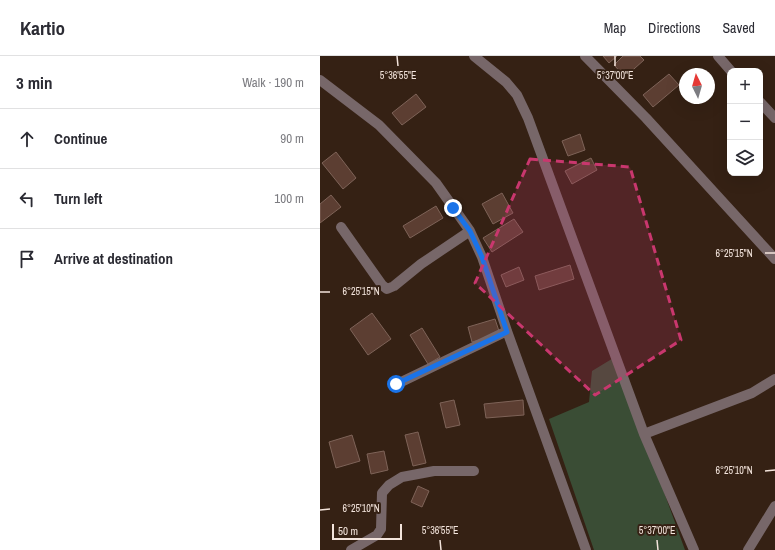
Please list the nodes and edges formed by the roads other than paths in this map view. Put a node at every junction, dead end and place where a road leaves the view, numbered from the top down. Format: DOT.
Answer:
graph roads {
  1 [pos="474,56"];
  2 [pos="585,56"];
  3 [pos="718,56"];
  4 [pos="728,68"];
  5 [pos="320,80"];
  6 [pos="762,104"];
  7 [pos="775,118"];
  8 [pos="341,227"];
  9 [pos="470,231"];
  10 [pos="775,259"];
  11 [pos="507,332"];
  12 [pos="775,379"];
  13 [pos="396,384"];
  14 [pos="644,434"];
  15 [pos="474,471"];
  16 [pos="775,506"];
  17 [pos="352,550"];
  18 [pos="585,550"];
  19 [pos="694,550"];
  20 [pos="748,550"];
  1 -- 14 [label="street"];
  2 -- 10 [label="street"];
  3 -- 4 [label="street"];
  5 -- 9 [label="street"];
  6 -- 7 [label="street"];
  8 -- 9 [label="street"];
  9 -- 11 [label="street"];
  11 -- 13 [label="street"];
  11 -- 18 [label="street"];
  12 -- 14 [label="street"];
  14 -- 19 [label="street"];
  15 -- 17 [label="street"];
  16 -- 20 [label="street"];
}
